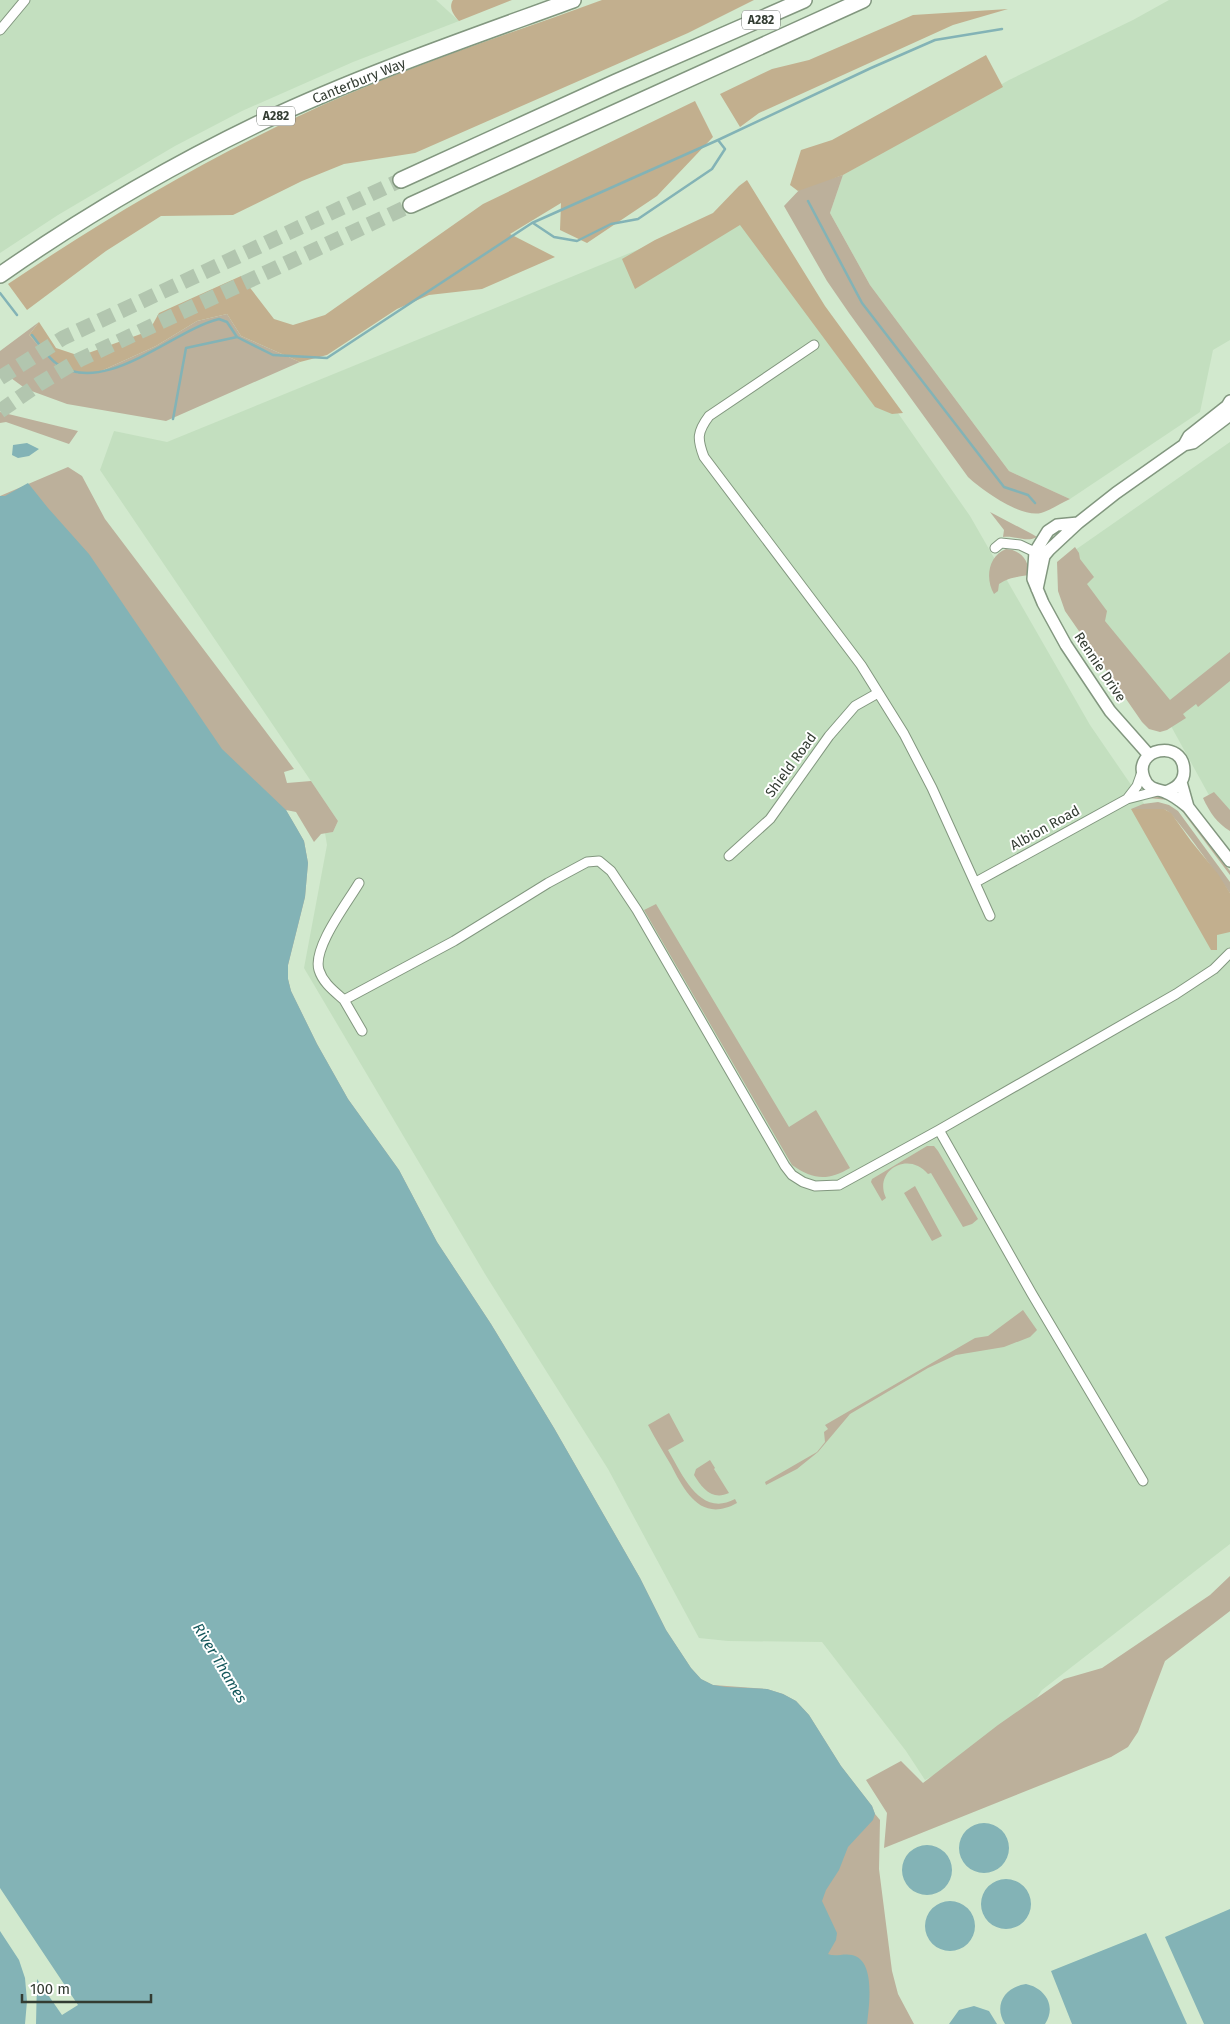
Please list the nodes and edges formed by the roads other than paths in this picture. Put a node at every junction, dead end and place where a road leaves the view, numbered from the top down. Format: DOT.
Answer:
graph roads {
  1 [pos="25,0"];
  2 [pos="573,0"];
  3 [pos="804,0"];
  4 [pos="863,0"];
  5 [pos="0,30"];
  6 [pos="401,180"];
  7 [pos="411,205"];
  8 [pos="0,275"];
  9 [pos="814,345"];
  10 [pos="1230,401"];
  11 [pos="1230,415"];
  12 [pos="1184,445"];
  13 [pos="996,548"];
  14 [pos="1039,554"];
  15 [pos="878,693"];
  16 [pos="1149,755"];
  17 [pos="1142,772"];
  18 [pos="1181,782"];
  19 [pos="1162,792"];
  20 [pos="1127,799"];
  21 [pos="1188,807"];
  22 [pos="729,856"];
  23 [pos="1230,861"];
  24 [pos="976,882"];
  25 [pos="360,883"];
  26 [pos="990,916"];
  27 [pos="1230,953"];
  28 [pos="344,1000"];
  29 [pos="362,1031"];
  30 [pos="938,1130"];
  31 [pos="1143,1481"];
  1 -- 5 [label="street"];
  2 -- 8 [label="highway, Canterbury Way / A282"];
  3 -- 6 [label="highway, A282"];
  4 -- 7 [label="highway, A282"];
  9 -- 15 [label="street"];
  10 -- 12 [label="street"];
  11 -- 12 [label="street"];
  12 -- 14 [label="street"];
  13 -- 14 [label="street"];
  14 -- 16 [label="street, Rennie Drive"];
  15 -- 22 [label="street, Shield Road"];
  15 -- 24 [label="street"];
  16 -- 17 [label="street"];
  16 -- 18 [label="street"];
  17 -- 19 [label="street"];
  17 -- 20 [label="street, Albion Road"];
  18 -- 19 [label="street"];
  18 -- 21 [label="street"];
  19 -- 20 [label="street, Albion Road"];
  19 -- 21 [label="street"];
  20 -- 24 [label="street, Albion Road"];
  21 -- 23 [label="street"];
  24 -- 26 [label="street"];
  25 -- 28 [label="street"];
  27 -- 30 [label="street"];
  28 -- 29 [label="street"];
  28 -- 30 [label="street"];
  30 -- 31 [label="street"];
}
